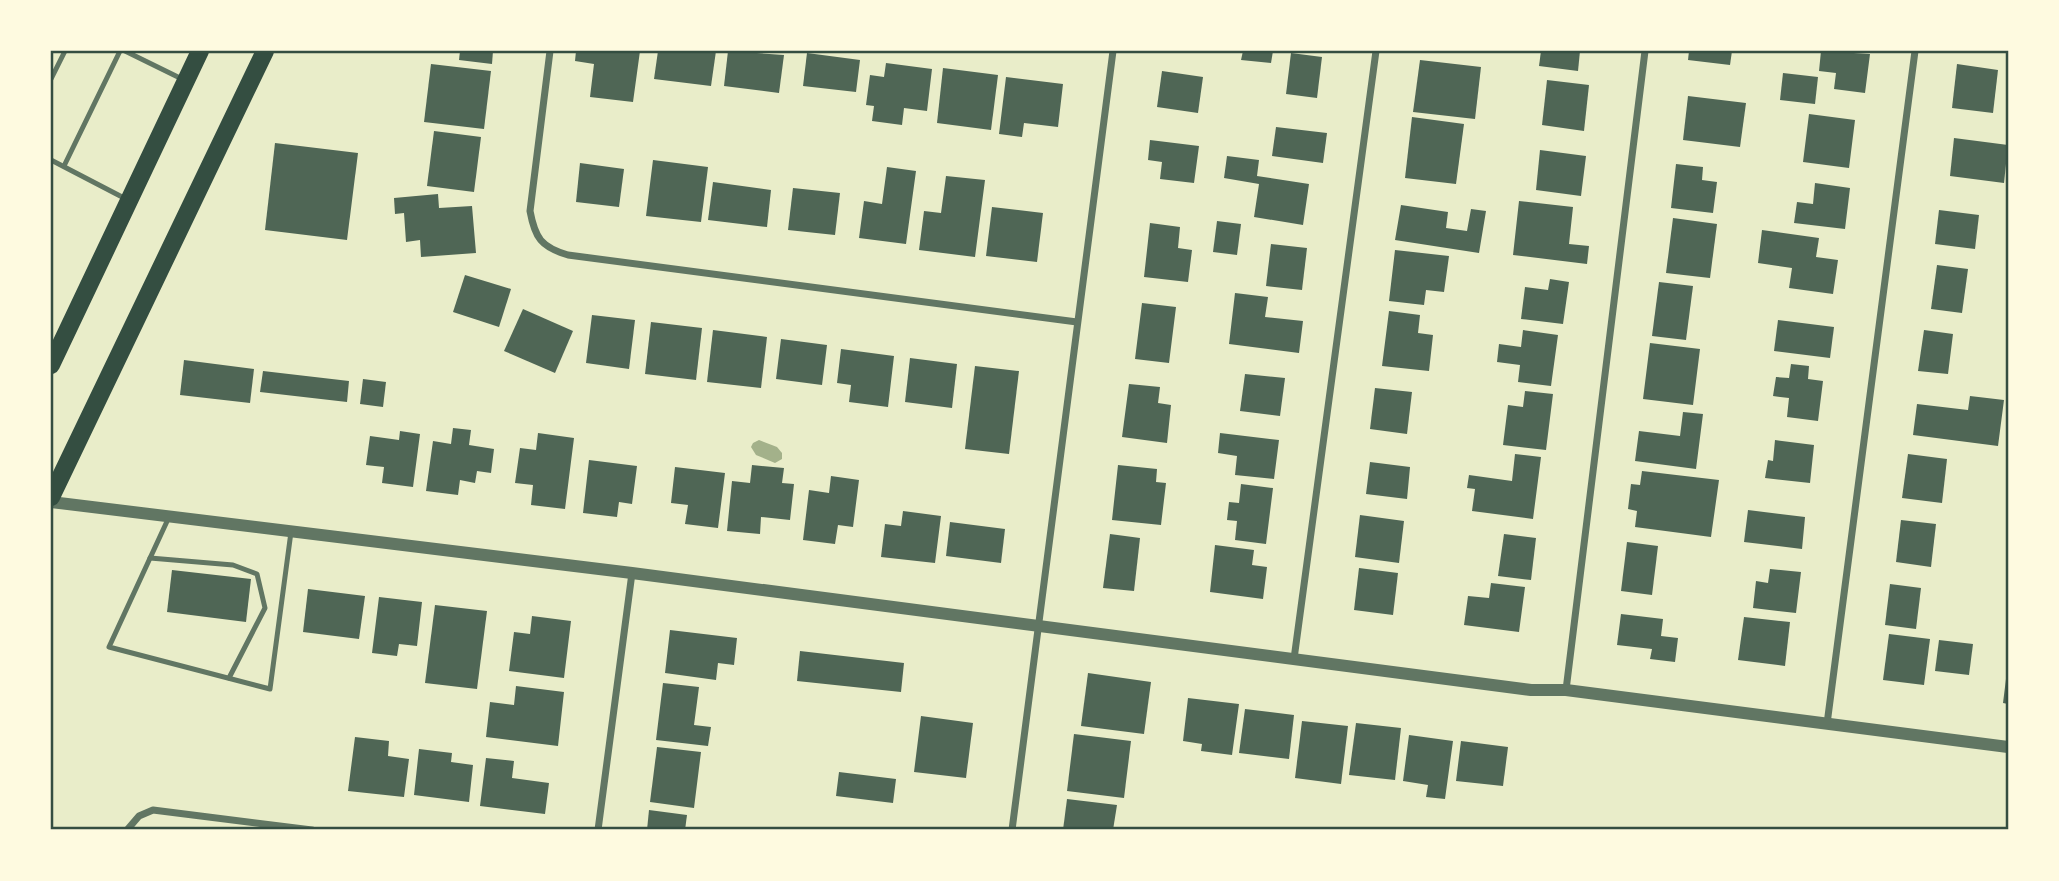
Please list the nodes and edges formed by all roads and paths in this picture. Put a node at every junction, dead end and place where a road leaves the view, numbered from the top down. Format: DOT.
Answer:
graph roads {
  1 [pos="65,51"];
  2 [pos="122,51"];
  3 [pos="200,51"];
  4 [pos="265,51"];
  5 [pos="551,51"];
  6 [pos="1113,51"];
  7 [pos="1376,51"];
  8 [pos="1645,51"];
  9 [pos="1915,51"];
  10 [pos="51,79"];
  11 [pos="186,81"];
  12 [pos="51,160"];
  13 [pos="64,166"];
  14 [pos="129,200"];
  15 [pos="1077,322"];
  16 [pos="56,342"];
  17 [pos="51,365"];
  18 [pos="51,500"];
  19 [pos="169,517"];
  20 [pos="291,532"];
  21 [pos="150,558"];
  22 [pos="632,573"];
  23 [pos="1038,628"];
  24 [pos="1294,659"];
  25 [pos="229,678"];
  26 [pos="1566,690"];
  27 [pos="1827,724"];
  28 [pos="2008,747"];
  29 [pos="127,830"];
  30 [pos="312,830"];
  31 [pos="598,830"];
  32 [pos="1012,830"];
  1 -- 10 [label="lane"];
  2 -- 11 [label="lane"];
  2 -- 13 [label="lane"];
  3 -- 11 [label="main road"];
  4 -- 18 [label="main road"];
  5 -- 15 [label="street"];
  6 -- 15 [label="street"];
  7 -- 24 [label="street"];
  8 -- 26 [label="street"];
  9 -- 27 [label="street"];
  11 -- 14 [label="main road"];
  12 -- 13 [label="lane"];
  13 -- 14 [label="lane"];
  14 -- 16 [label="main road"];
  15 -- 23 [label="street"];
  16 -- 17 [label="main road"];
  18 -- 19 [label="street"];
  19 -- 20 [label="street"];
  19 -- 21 [label="lane"];
  20 -- 22 [label="street"];
  20 -- 25 [label="lane"];
  21 -- 25 [label="lane"];
  21 -- 25 [label="lane"];
  22 -- 23 [label="street"];
  22 -- 31 [label="street"];
  23 -- 24 [label="street"];
  23 -- 32 [label="street"];
  24 -- 26 [label="street"];
  26 -- 27 [label="street"];
  27 -- 28 [label="street"];
  29 -- 30 [label="street"];
}
